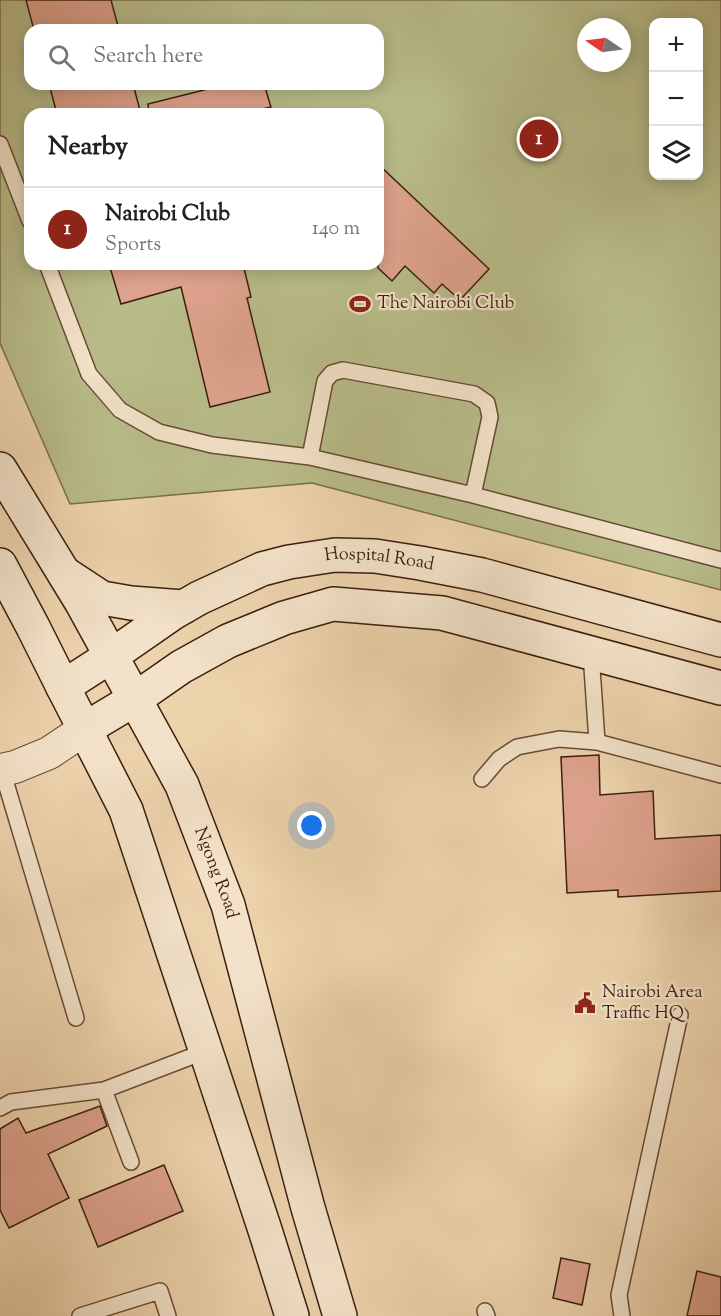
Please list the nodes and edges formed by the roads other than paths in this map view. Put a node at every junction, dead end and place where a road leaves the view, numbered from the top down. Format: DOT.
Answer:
graph roads {
  1 [pos="0,144"];
  2 [pos="24,206"];
  3 [pos="48,270"];
  4 [pos="310,457"];
  5 [pos="0,469"];
  6 [pos="473,495"];
  7 [pos="721,560"];
  8 [pos="0,565"];
  9 [pos="65,574"];
  10 [pos="183,607"];
  11 [pos="721,640"];
  12 [pos="591,652"];
  13 [pos="111,656"];
  14 [pos="63,687"];
  15 [pos="721,688"];
  16 [pos="135,699"];
  17 [pos="85,729"];
  18 [pos="597,742"];
  19 [pos="1,770"];
  20 [pos="721,775"];
  21 [pos="482,779"];
  22 [pos="680,1015"];
  23 [pos="76,1018"];
  24 [pos="206,1051"];
  25 [pos="104,1090"];
  26 [pos="0,1108"];
  27 [pos="131,1162"];
  28 [pos="80,1316"];
  29 [pos="168,1316"];
  30 [pos="292,1316"];
  31 [pos="339,1316"];
  32 [pos="622,1316"];
  1 -- 2 [label="lane"];
  3 -- 4 [label="lane"];
  4 -- 6 [label="lane"];
  4 -- 6 [label="lane"];
  5 -- 9 [label="main road, Ngong Road"];
  6 -- 7 [label="lane"];
  8 -- 14 [label="main road"];
  9 -- 10 [label="main road"];
  9 -- 13 [label="main road, Ngong Road"];
  10 -- 11 [label="main road, Hospital Road"];
  10 -- 13 [label="main road, Hospital Road"];
  12 -- 15 [label="main road"];
  12 -- 16 [label="main road"];
  12 -- 18 [label="lane"];
  13 -- 14 [label="main road, Hospital Road"];
  13 -- 16 [label="main road, Ngong Road"];
  14 -- 17 [label="main road"];
  16 -- 17 [label="main road"];
  16 -- 31 [label="main road, Ngong Road"];
  17 -- 19 [label="street"];
  17 -- 24 [label="main road"];
  18 -- 20 [label="lane"];
  18 -- 21 [label="lane"];
  19 -- 23 [label="lane"];
  22 -- 32 [label="lane"];
  24 -- 25 [label="lane"];
  24 -- 30 [label="main road"];
  25 -- 26 [label="lane"];
  25 -- 27 [label="lane"];
  28 -- 29 [label="lane"];
}
